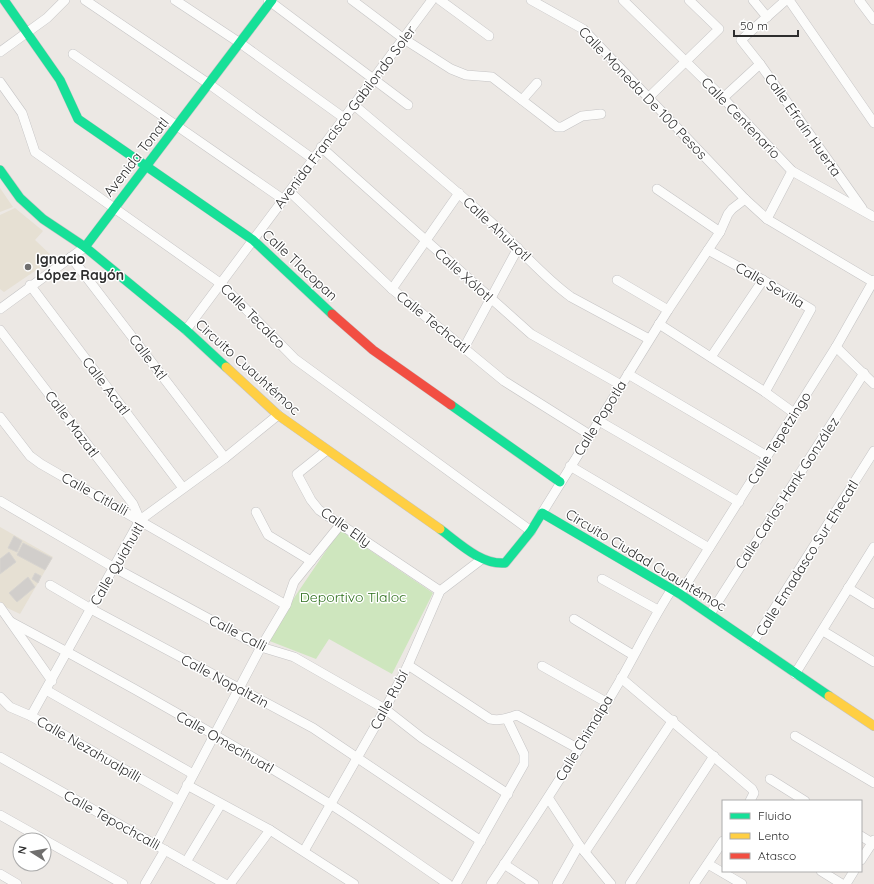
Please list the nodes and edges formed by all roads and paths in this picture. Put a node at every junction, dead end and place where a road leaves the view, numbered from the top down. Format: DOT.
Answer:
graph roads {
  1 [pos="4,0"];
  2 [pos="65,0"];
  3 [pos="85,0"];
  4 [pos="175,0"];
  5 [pos="352,0"];
  6 [pos="432,0"];
  7 [pos="440,0"];
  8 [pos="531,0"];
  9 [pos="623,0"];
  10 [pos="689,0"];
  11 [pos="753,0"];
  12 [pos="788,0"];
  13 [pos="859,0"];
  14 [pos="270,1"];
  15 [pos="767,17"];
  16 [pos="874,20"];
  17 [pos="28,33"];
  18 [pos="489,36"];
  19 [pos="404,39"];
  20 [pos="240,43"];
  21 [pos="0,52"];
  22 [pos="73,54"];
  23 [pos="685,63"];
  24 [pos="760,64"];
  25 [pos="374,79"];
  26 [pos="0,82"];
  27 [pos="537,83"];
  28 [pos="209,84"];
  29 [pos="648,98"];
  30 [pos="723,98"];
  31 [pos="522,100"];
  32 [pos="354,105"];
  33 [pos="408,105"];
  34 [pos="601,114"];
  35 [pos="344,118"];
  36 [pos="874,123"];
  37 [pos="178,126"];
  38 [pos="321,146"];
  39 [pos="313,159"];
  40 [pos="147,166"];
  41 [pos="0,170"];
  42 [pos="792,171"];
  43 [pos="656,189"];
  44 [pos="290,192"];
  45 [pos="459,193"];
  46 [pos="745,199"];
  47 [pos="284,200"];
  48 [pos="114,208"];
  49 [pos="864,211"];
  50 [pos="874,217"];
  51 [pos="767,220"];
  52 [pos="720,232"];
  53 [pos="253,240"];
  54 [pos="426,242"];
  55 [pos="85,247"];
  56 [pos="518,248"];
  57 [pos="708,250"];
  58 [pos="71,257"];
  59 [pos="617,280"];
  60 [pos="763,280"];
  61 [pos="873,281"];
  62 [pos="220,283"];
  63 [pos="30,285"];
  64 [pos="392,289"];
  65 [pos="491,299"];
  66 [pos="0,309"];
  67 [pos="668,310"];
  68 [pos="659,324"];
  69 [pos="0,330"];
  70 [pos="186,330"];
  71 [pos="649,339"];
  72 [pos="836,347"];
  73 [pos="464,348"];
  74 [pos="711,357"];
  75 [pos="864,373"];
  76 [pos="628,374"];
  77 [pos="874,384"];
  78 [pos="621,385"];
  79 [pos="766,392"];
  80 [pos="794,413"];
  81 [pos="278,415"];
  82 [pos="0,417"];
  83 [pos="599,421"];
  84 [pos="590,435"];
  85 [pos="328,450"];
  86 [pos="874,451"];
  87 [pos="767,456"];
  88 [pos="225,458"];
  89 [pos="570,466"];
  90 [pos="560,482"];
  91 [pos="182,488"];
  92 [pos="0,501"];
  93 [pos="739,502"];
  94 [pos="256,512"];
  95 [pos="542,513"];
  96 [pos="140,520"];
  97 [pos="340,525"];
  98 [pos="531,531"];
  99 [pos="874,547"];
  100 [pos="709,548"];
  101 [pos="482,559"];
  102 [pos="311,561"];
  103 [pos="113,567"];
  104 [pos="602,579"];
  105 [pos="50,585"];
  106 [pos="848,588"];
  107 [pos="672,589"];
  108 [pos="440,591"];
  109 [pos="680,594"];
  110 [pos="874,604"];
  111 [pos="286,605"];
  112 [pos="0,607"];
  113 [pos="91,609"];
  114 [pos="658,610"];
  115 [pos="710,614"];
  116 [pos="574,619"];
  117 [pos="11,622"];
  118 [pos="822,631"];
  119 [pos="752,644"];
  120 [pos="261,647"];
  121 [pos="67,652"];
  122 [pos="634,655"];
  123 [pos="874,662"];
  124 [pos="408,665"];
  125 [pos="542,666"];
  126 [pos="795,674"];
  127 [pos="621,678"];
  128 [pos="52,681"];
  129 [pos="239,689"];
  130 [pos="46,690"];
  131 [pos="0,697"];
  132 [pos="606,702"];
  133 [pos="385,709"];
  134 [pos="31,716"];
  135 [pos="507,719"];
  136 [pos="673,720"];
  137 [pos="874,726"];
  138 [pos="215,736"];
  139 [pos="795,736"];
  140 [pos="577,748"];
  141 [pos="714,756"];
  142 [pos="0,757"];
  143 [pos="358,757"];
  144 [pos="193,774"];
  145 [pos="770,780"];
  146 [pos="874,783"];
  147 [pos="187,785"];
  148 [pos="508,794"];
  149 [pos="752,797"];
  150 [pos="548,799"];
  151 [pos="178,800"];
  152 [pos="803,800"];
  153 [pos="221,804"];
  154 [pos="331,804"];
  155 [pos="0,815"];
  156 [pos="270,830"];
  157 [pos="862,836"];
  158 [pos="481,840"];
  159 [pos="873,842"];
  160 [pos="722,843"];
  161 [pos="156,845"];
  162 [pos="582,849"];
  163 [pos="165,850"];
  164 [pos="304,851"];
  165 [pos="862,858"];
  166 [pos="186,862"];
  167 [pos="504,864"];
  168 [pos="708,864"];
  169 [pos="823,872"];
  170 [pos="853,872"];
  171 [pos="0,874"];
  172 [pos="17,884"];
  173 [pos="123,884"];
  174 [pos="145,884"];
  175 [pos="225,884"];
  176 [pos="230,884"];
  177 [pos="354,884"];
  178 [pos="448,884"];
  179 [pos="456,884"];
  180 [pos="491,884"];
  181 [pos="534,884"];
  182 [pos="557,884"];
  183 [pos="611,884"];
  184 [pos="630,884"];
  185 [pos="694,884"];
  186 [pos="742,884"];
  187 [pos="842,884"];
  188 [pos="846,884"];
  1 -- 17 [label="street, Calle Tlacopan"];
  2 -- 17 [label="street"];
  3 -- 28 [label="street"];
  4 -- 20 [label="street"];
  5 -- 19 [label="street"];
  6 -- 19 [label="street, Avenida Francisco Gabilondo Soler"];
  7 -- 18 [label="street"];
  8 -- 29 [label="street, Calle Moneda De 100 Pesos"];
  9 -- 23 [label="street, Calle Centenario"];
  10 -- 23 [label="street"];
  11 -- 15 [label="street"];
  12 -- 15 [label="street"];
  12 -- 36 [label="street"];
  13 -- 16 [label="street"];
  14 -- 20 [label="street, Avenida Tonatl"];
  14 -- 25 [label="street"];
  15 -- 24 [label="street, Calle Efraín Huerta"];
  17 -- 21 [label="street"];
  17 -- 40 [label="street, Calle Tlacopan"];
  19 -- 25 [label="street, Avenida Francisco Gabilondo Soler"];
  19 -- 31 [label="street"];
  20 -- 28 [label="street, Avenida Tonatl"];
  20 -- 35 [label="street"];
  22 -- 37 [label="street"];
  23 -- 29 [label="street"];
  23 -- 30 [label="street, Calle Centenario"];
  24 -- 30 [label="street"];
  24 -- 49 [label="street, Calle Efraín Huerta"];
  25 -- 32 [label="street, Avenida Francisco Gabilondo Soler"];
  25 -- 33 [label="street"];
  26 -- 48 [label="street, Calle Tecalco"];
  27 -- 31 [label="street"];
  28 -- 37 [label="street, Avenida Tonatl"];
  28 -- 39 [label="street"];
  29 -- 46 [label="street, Calle Moneda De 100 Pesos"];
  30 -- 42 [label="street, Calle Centenario"];
  31 -- 34 [label="street"];
  32 -- 35 [label="street, Avenida Francisco Gabilondo Soler"];
  32 -- 45 [label="street, Calle Ahuizotl"];
  35 -- 38 [label="street, Avenida Francisco Gabilondo Soler"];
  37 -- 40 [label="street, Avenida Tonatl"];
  37 -- 47 [label="street"];
  38 -- 39 [label="street, Avenida Francisco Gabilondo Soler"];
  38 -- 54 [label="street, Calle Xólotl"];
  39 -- 44 [label="street, Avenida Francisco Gabilondo Soler"];
  40 -- 48 [label="street, Avenida Tonatl"];
  40 -- 53 [label="street, Calle Tlacopan"];
  41 -- 55 [label="street, Circuito Cuauhtémoc"];
  42 -- 49 [label="street, Calle Centenario"];
  42 -- 51 [label="street"];
  43 -- 52 [label="street"];
  44 -- 47 [label="street, Avenida Francisco Gabilondo Soler"];
  44 -- 64 [label="street, Calle Techcatl"];
  45 -- 54 [label="street"];
  45 -- 56 [label="street, Calle Ahuizotl"];
  46 -- 51 [label="street, Calle Moneda De 100 Pesos"];
  46 -- 52 [label="street, Calle Popotla"];
  47 -- 53 [label="street, Avenida Francisco Gabilondo Soler"];
  48 -- 55 [label="street, Avenida Tonatl"];
  48 -- 62 [label="street, Calle Tecalco"];
  49 -- 50 [label="street, Calle Centenario"];
  51 -- 61 [label="street, Calle Moneda De 100 Pesos"];
  52 -- 57 [label="street, Calle Popotla"];
  53 -- 62 [label="street, Avenida Francisco Gabilondo Soler"];
  53 -- 90 [label="street, Calle Tlacopan"];
  54 -- 64 [label="street"];
  54 -- 65 [label="street, Calle Xólotl"];
  55 -- 58 [label="street, Avenida Tonatl"];
  55 -- 70 [label="street, Circuito Cuauhtémoc"];
  56 -- 65 [label="street"];
  56 -- 71 [label="street, Calle Ahuizotl"];
  57 -- 60 [label="street, Calle Sevilla"];
  57 -- 67 [label="street, Calle Popotla"];
  58 -- 63 [label="street, Avenida Tonatl"];
  58 -- 88 [label="street, Calle Atl"];
  59 -- 67 [label="street"];
  60 -- 74 [label="street"];
  60 -- 79 [label="street, Calle Sevilla"];
  61 -- 72 [label="street, Calle Tepetzingo"];
  62 -- 70 [label="street, Avenida Francisco Gabilondo Soler"];
  62 -- 98 [label="street, Calle Tecalco"];
  63 -- 66 [label="street, Avenida Tonatl"];
  63 -- 91 [label="street, Calle Acatl"];
  64 -- 73 [label="street, Calle Techcatl"];
  65 -- 73 [label="street"];
  65 -- 78 [label="street, Calle Xólotl"];
  67 -- 68 [label="street, Calle Popotla"];
  68 -- 71 [label="street, Calle Popotla"];
  68 -- 74 [label="street"];
  69 -- 96 [label="street, Calle Mazatl"];
  70 -- 81 [label="street, Circuito Cuauhtémoc"];
  71 -- 76 [label="street, Calle Popotla"];
  72 -- 75 [label="street"];
  72 -- 80 [label="street, Calle Tepetzingo"];
  73 -- 84 [label="street, Calle Techcatl"];
  74 -- 79 [label="street"];
  75 -- 77 [label="street"];
  75 -- 115 [label="street, Calle Carlos Hank González"];
  76 -- 78 [label="street, Calle Popotla"];
  76 -- 87 [label="street"];
  78 -- 83 [label="street, Calle Popotla"];
  79 -- 80 [label="street"];
  80 -- 87 [label="street, Calle Tepetzingo"];
  81 -- 85 [label="street, Circuito Cuauhtémoc"];
  81 -- 88 [label="street, Calle Quiahuitl"];
  82 -- 96 [label="street, Calle Citlalli"];
  83 -- 84 [label="street, Calle Popotla"];
  83 -- 93 [label="street"];
  84 -- 89 [label="street, Calle Popotla"];
  85 -- 97 [label="street, Calle Elly"];
  85 -- 101 [label="street, Circuito Cuauhtémoc"];
  86 -- 119 [label="street, Calle Emadasco Sur Ehecatl"];
  87 -- 93 [label="street, Calle Tepetzingo"];
  88 -- 91 [label="street, Calle Quiahuitl"];
  89 -- 90 [label="street, Calle Popotla"];
  89 -- 100 [label="street"];
  90 -- 95 [label="street, Calle Popotla"];
  91 -- 96 [label="street, Calle Quiahuitl"];
  92 -- 103 [label="street, Calle Calli"];
  93 -- 100 [label="street, Calle Tepetzingo"];
  94 -- 102 [label="street"];
  95 -- 98 [label="street"];
  95 -- 107 [label="street, Circuito Ciudad Cuauhtémoc"];
  96 -- 103 [label="street, Calle Quiahuitl"];
  96 -- 111 [label="street, Calle Citlalli"];
  97 -- 102 [label="street"];
  97 -- 108 [label="street, Calle Elly"];
  98 -- 101 [label="street, Circuito Cuauhtémoc"];
  99 -- 106 [label="street"];
  100 -- 109 [label="street, Calle Tepetzingo"];
  101 -- 108 [label="street, Calle Rubí"];
  102 -- 111 [label="street"];
  103 -- 113 [label="street, Calle Quiahuitl"];
  103 -- 120 [label="street, Calle Calli"];
  104 -- 114 [label="street"];
  105 -- 113 [label="street, Calle Nopaltzin"];
  106 -- 110 [label="street"];
  106 -- 118 [label="street"];
  107 -- 109 [label="street, Circuito Ciudad Cuauhtémoc"];
  107 -- 114 [label="street, Calle Chimalpa"];
  108 -- 124 [label="street, Calle Rubí"];
  109 -- 115 [label="street, Circuito Ciudad Cuauhtémoc"];
  111 -- 120 [label="street"];
  112 -- 117 [label="street, Calle Omecihuatl"];
  113 -- 121 [label="street, Calle Quiahuitl"];
  113 -- 129 [label="street, Calle Nopaltzin"];
  114 -- 122 [label="street, Calle Chimalpa"];
  115 -- 119 [label="street, Circuito Ciudad Cuauhtémoc"];
  116 -- 122 [label="street"];
  117 -- 121 [label="street, Calle Omecihuatl"];
  117 -- 128 [label="street"];
  118 -- 123 [label="street"];
  118 -- 126 [label="street"];
  119 -- 126 [label="street, Circuito Ciudad Cuauhtémoc"];
  120 -- 129 [label="street"];
  120 -- 133 [label="street, Calle Calli"];
  121 -- 128 [label="street, Calle Quiahuitl"];
  121 -- 138 [label="street, Calle Omecihuatl"];
  122 -- 127 [label="street, Calle Chimalpa"];
  124 -- 133 [label="street, Calle Rubí"];
  124 -- 135 [label="street"];
  125 -- 132 [label="street"];
  126 -- 137 [label="street, Circuito Ciudad Cuauhtémoc"];
  127 -- 132 [label="street, Calle Chimalpa"];
  127 -- 136 [label="street"];
  128 -- 130 [label="street, Calle Quiahuitl"];
  129 -- 138 [label="street"];
  129 -- 143 [label="street, Calle Nopaltzin"];
  130 -- 134 [label="street, Calle Quiahuitl"];
  130 -- 144 [label="street"];
  131 -- 134 [label="street, Calle Nezahualpilli"];
  132 -- 140 [label="street, Calle Chimalpa"];
  133 -- 143 [label="street, Calle Rubí"];
  133 -- 148 [label="street, Calle Calli"];
  134 -- 151 [label="street, Calle Nezahualpilli"];
  135 -- 140 [label="street"];
  135 -- 148 [label="street"];
  136 -- 141 [label="street"];
  136 -- 162 [label="street"];
  138 -- 144 [label="street"];
  138 -- 154 [label="street, Calle Omecihuatl"];
  139 -- 146 [label="street"];
  140 -- 150 [label="street, Calle Chimalpa"];
  141 -- 149 [label="street"];
  141 -- 184 [label="street"];
  142 -- 161 [label="street, Calle Tepochcalli"];
  143 -- 154 [label="street, Calle Rubí"];
  143 -- 158 [label="street, Calle Nopaltzin"];
  144 -- 147 [label="street"];
  145 -- 152 [label="street"];
  147 -- 151 [label="street"];
  147 -- 153 [label="street"];
  148 -- 158 [label="street"];
  150 -- 162 [label="street"];
  150 -- 167 [label="street, Calle Chimalpa"];
  151 -- 161 [label="street"];
  153 -- 156 [label="street"];
  153 -- 166 [label="street"];
  154 -- 164 [label="street, Calle Rubí"];
  154 -- 178 [label="street, Calle Omecihuatl"];
  155 -- 173 [label="street"];
  156 -- 164 [label="street"];
  156 -- 176 [label="street"];
  157 -- 159 [label="street"];
  158 -- 179 [label="street"];
  159 -- 165 [label="street"];
  160 -- 168 [label="street"];
  161 -- 163 [label="street, Calle Tepochcalli"];
  162 -- 182 [label="street"];
  162 -- 183 [label="street"];
  163 -- 166 [label="street, Calle Tepochcalli"];
  163 -- 174 [label="street"];
  164 -- 177 [label="street"];
  166 -- 175 [label="street, Calle Tepochcalli"];
  167 -- 180 [label="street, Calle Chimalpa"];
  167 -- 181 [label="street"];
  168 -- 185 [label="street"];
  168 -- 186 [label="street"];
  169 -- 187 [label="street"];
  170 -- 188 [label="street"];
  171 -- 172 [label="street"];
}
